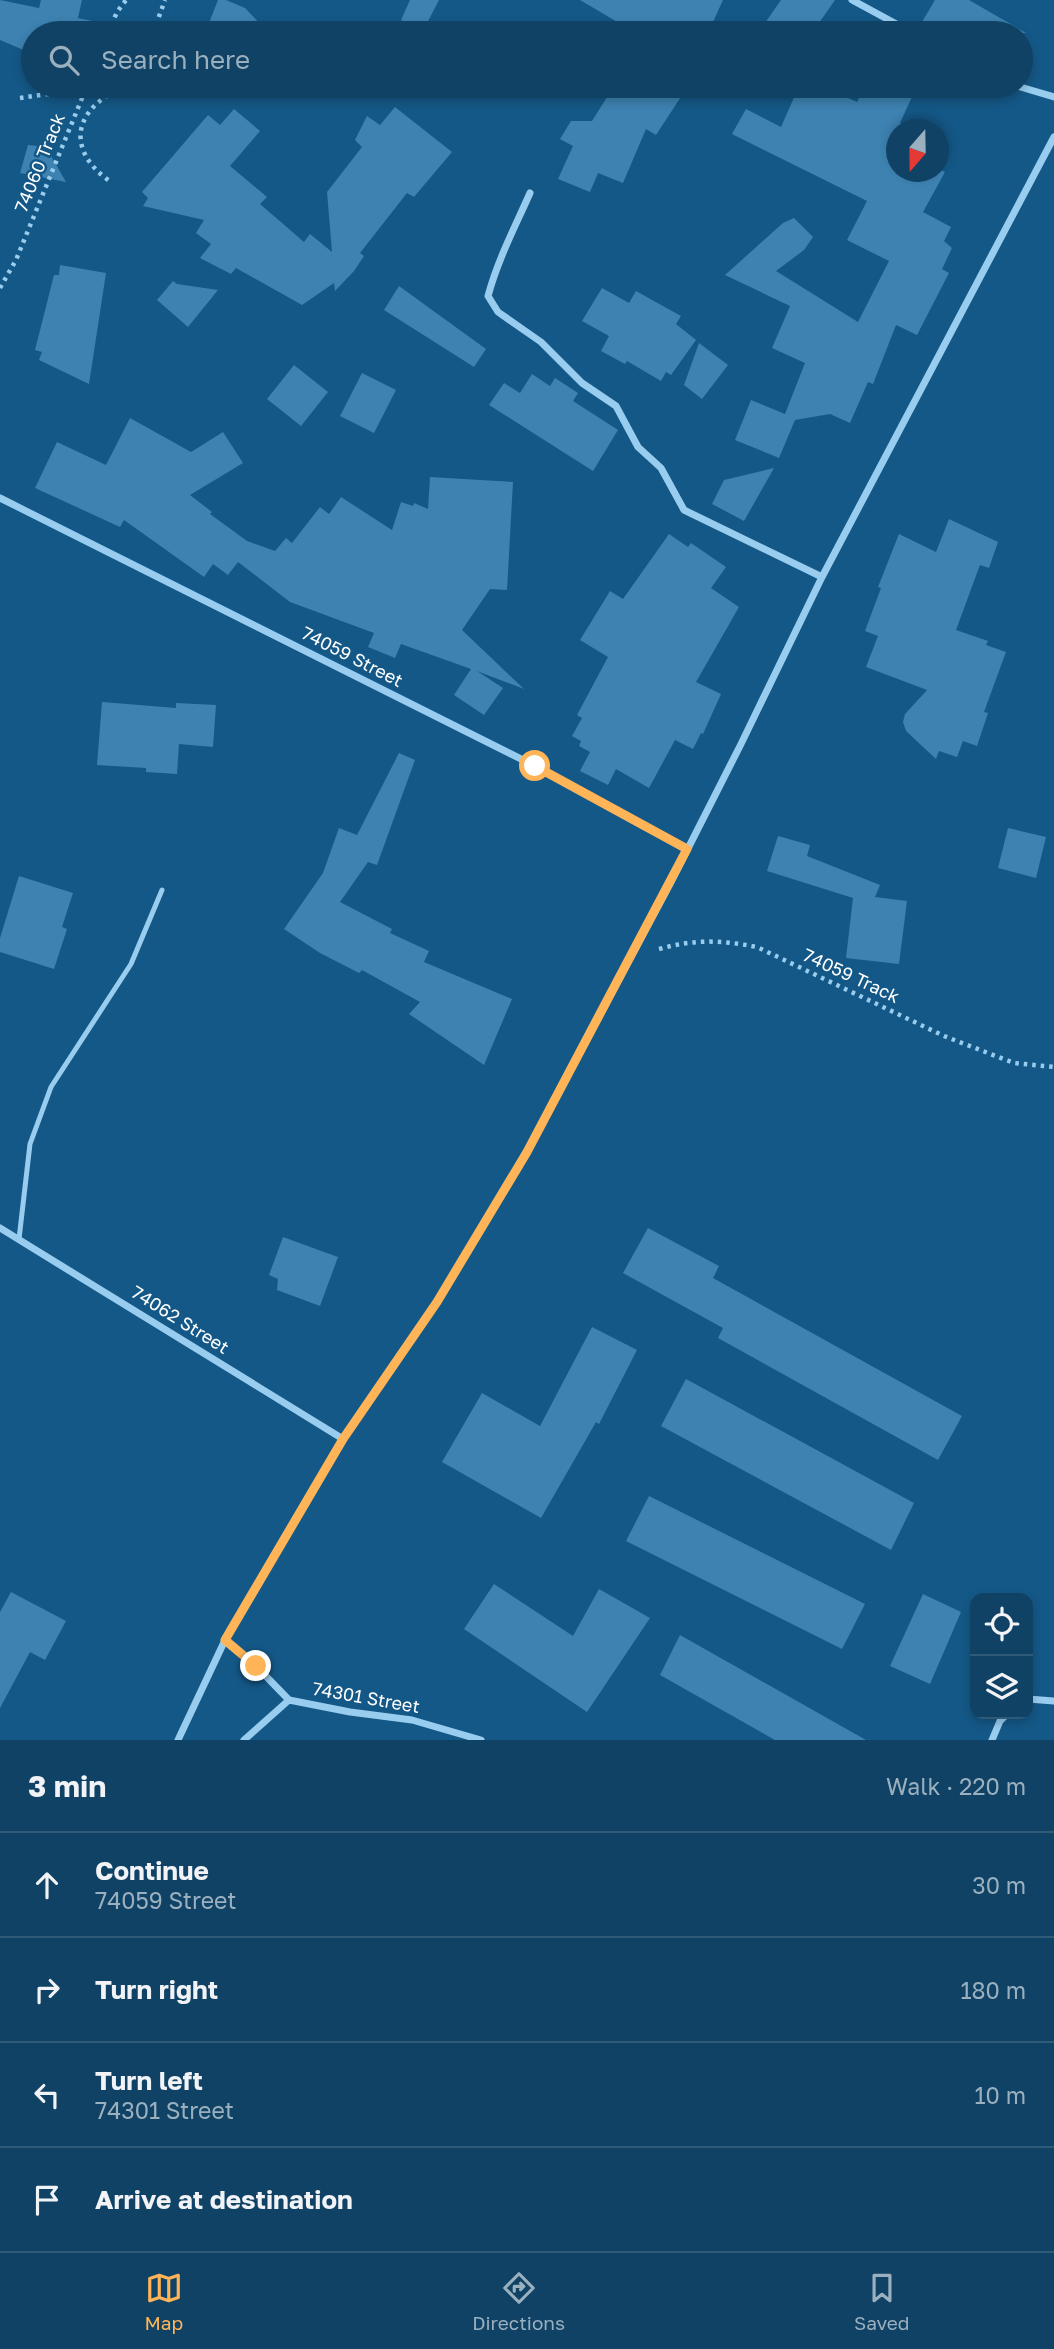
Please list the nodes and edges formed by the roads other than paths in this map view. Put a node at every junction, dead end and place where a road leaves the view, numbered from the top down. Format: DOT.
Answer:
graph roads {
  1 [pos="852,0"];
  2 [pos="891,21"];
  3 [pos="1033,91"];
  4 [pos="1054,97"];
  5 [pos="1054,137"];
  6 [pos="530,193"];
  7 [pos="0,498"];
  8 [pos="822,577"];
  9 [pos="687,849"];
  10 [pos="162,890"];
  11 [pos="0,1228"];
  12 [pos="19,1239"];
  13 [pos="343,1439"];
  14 [pos="225,1640"];
  15 [pos="1033,1699"];
  16 [pos="289,1700"];
  17 [pos="1054,1701"];
  18 [pos="1002,1719"];
  19 [pos="178,1740"];
  20 [pos="244,1740"];
  21 [pos="481,1740"];
  22 [pos="992,1740"];
  1 -- 2 [label="street"];
  3 -- 4 [label="street"];
  5 -- 8 [label="street"];
  6 -- 8 [label="street"];
  7 -- 9 [label="street, 74059 Street"];
  8 -- 9 [label="street"];
  9 -- 13 [label="street"];
  10 -- 12 [label="lane"];
  11 -- 12 [label="street, 74062 Street"];
  12 -- 13 [label="street, 74062 Street"];
  13 -- 14 [label="street"];
  14 -- 16 [label="street, 74301 Street"];
  14 -- 19 [label="street"];
  15 -- 17 [label="street"];
  16 -- 20 [label="street"];
  16 -- 21 [label="street, 74301 Street"];
  18 -- 22 [label="street"];
}
